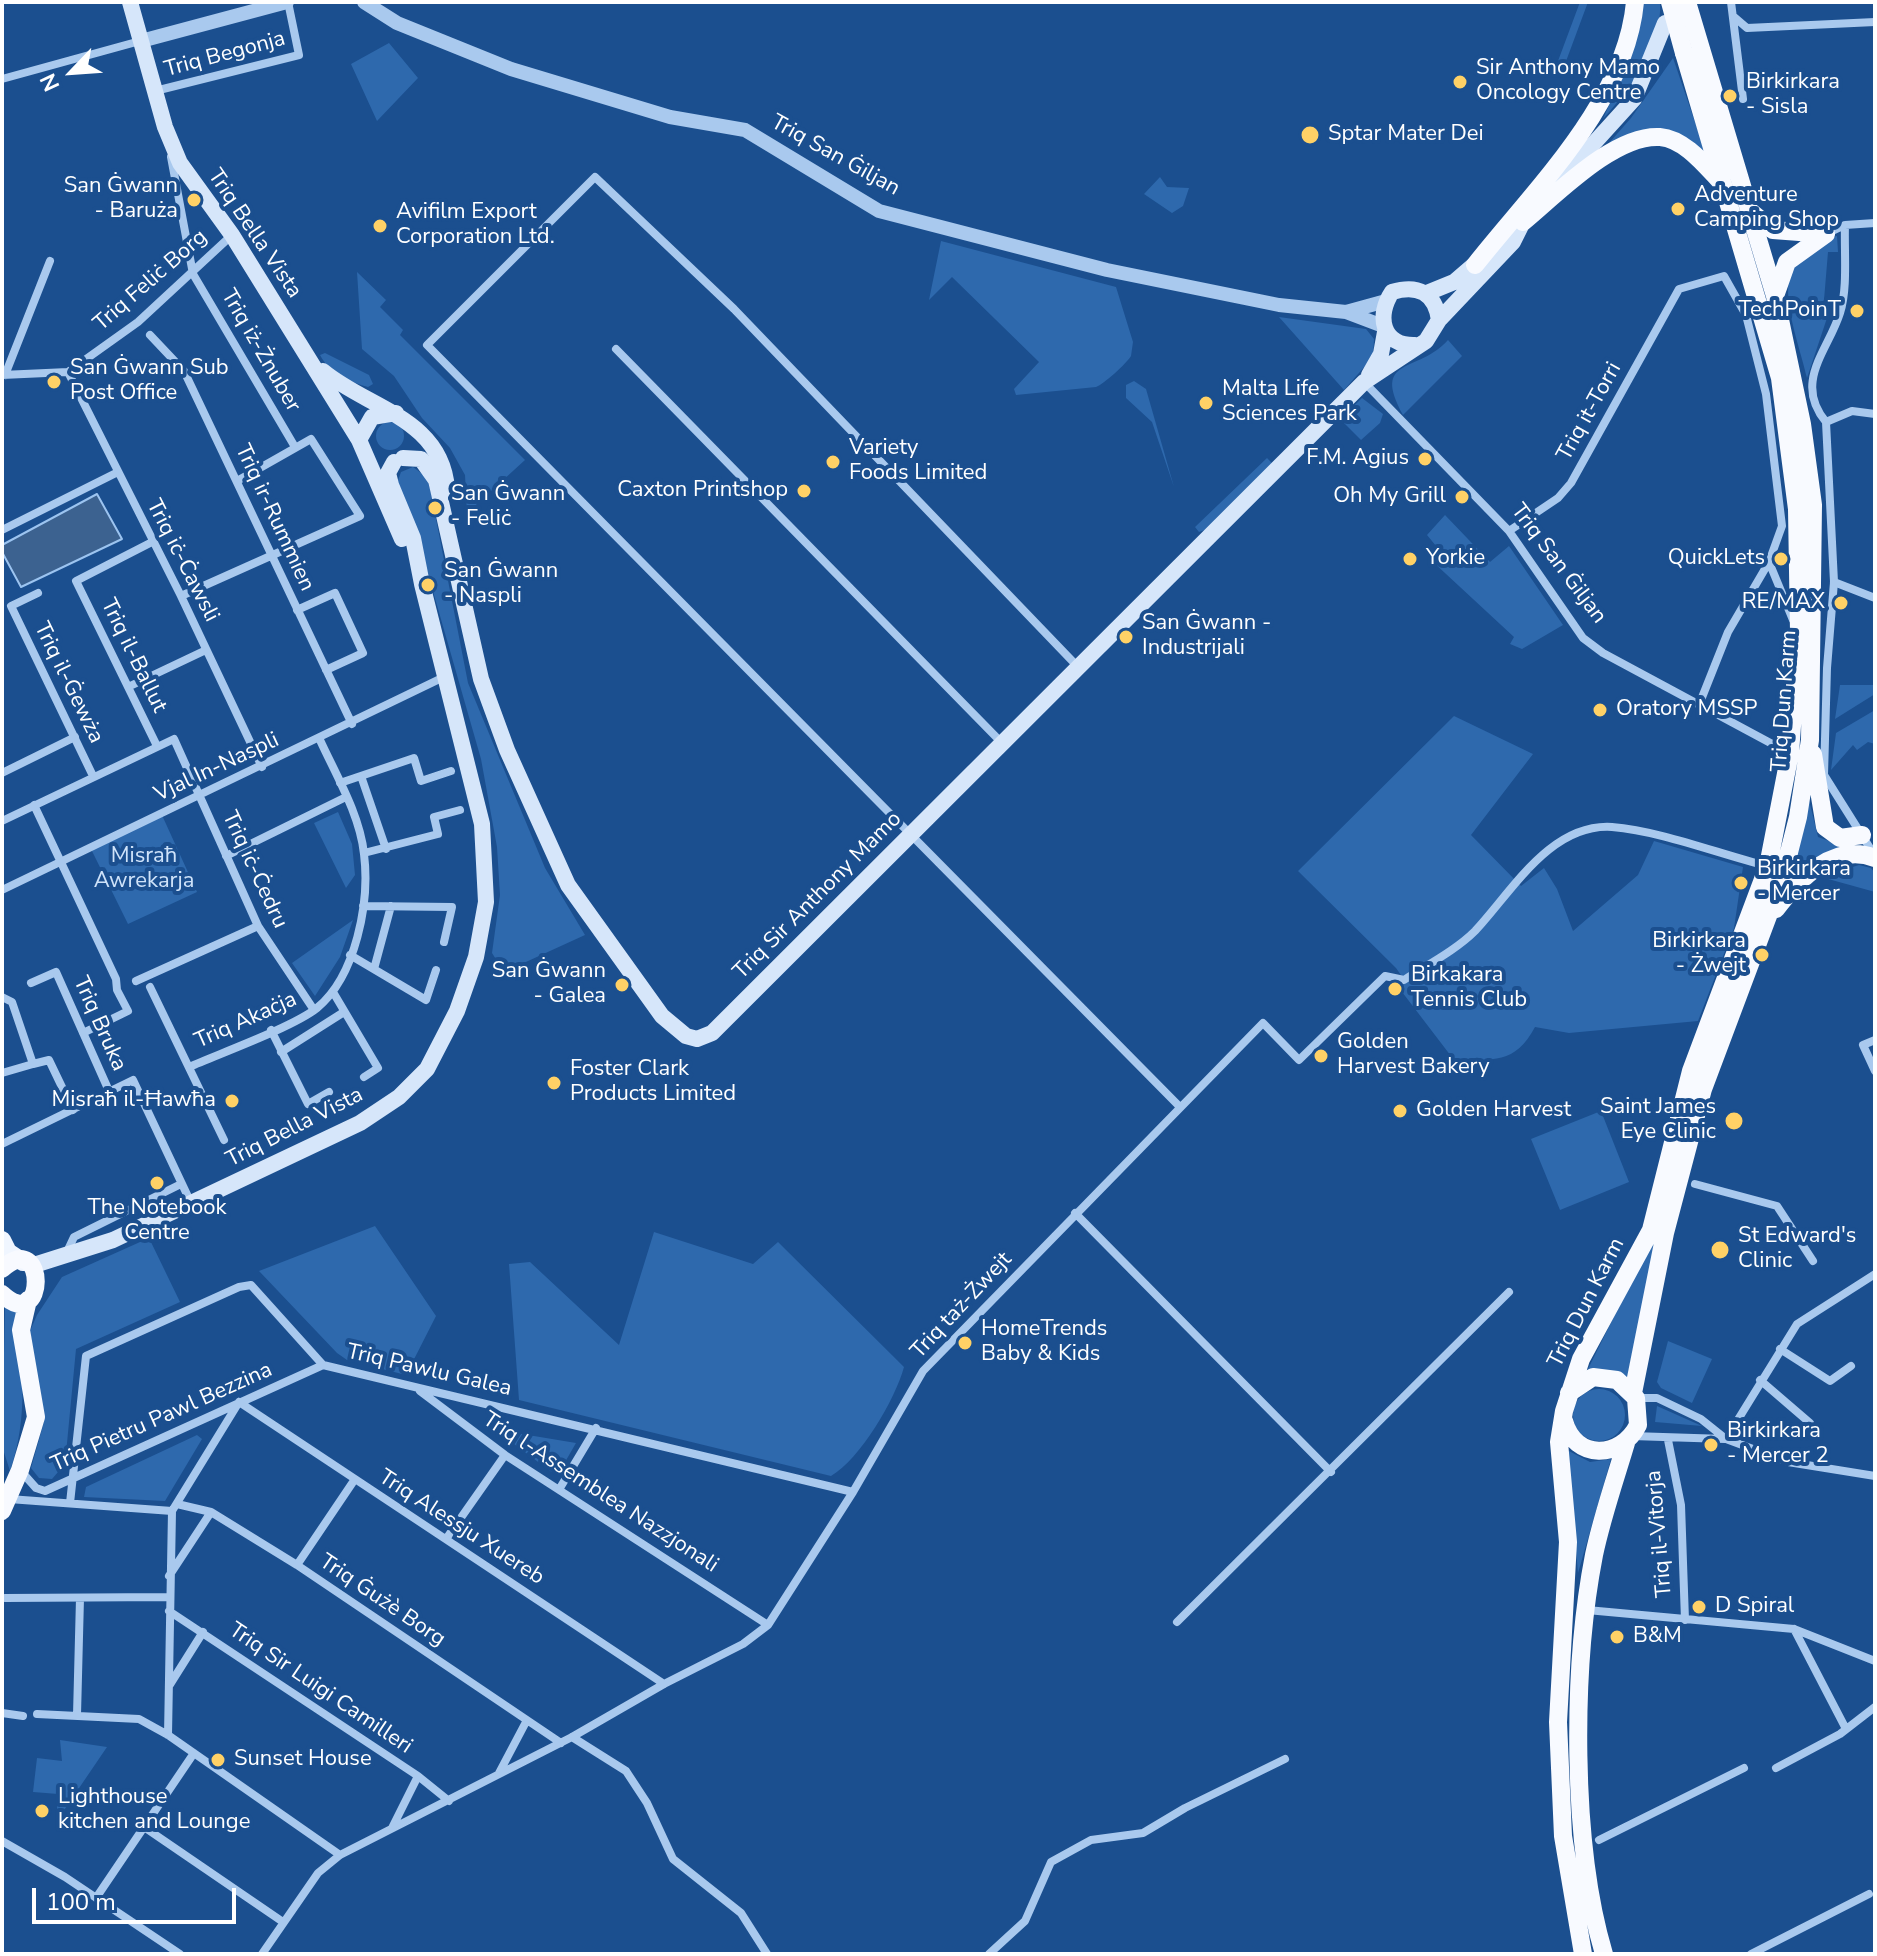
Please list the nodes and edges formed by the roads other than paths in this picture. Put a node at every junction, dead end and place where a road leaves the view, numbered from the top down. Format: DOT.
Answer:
graph roads {
  1 [pos="130,2"];
  2 [pos="288,2"];
  3 [pos="364,2"];
  4 [pos="1635,2"];
  5 [pos="1670,2"];
  6 [pos="1687,2"];
  7 [pos="1731,2"];
  8 [pos="1733,16"];
  9 [pos="1875,22"];
  10 [pos="1665,23"];
  11 [pos="141,41"];
  12 [pos="2,79"];
  13 [pos="155,92"];
  14 [pos="1743,99"];
  15 [pos="165,127"];
  16 [pos="1725,186"];
  17 [pos="1749,210"];
  18 [pos="1523,222"];
  19 [pos="1875,223"];
  20 [pos="1845,225"];
  21 [pos="1826,234"];
  22 [pos="232,235"];
  23 [pos="50,261"];
  24 [pos="1475,265"];
  25 [pos="193,274"];
  26 [pos="1427,293"];
  27 [pos="1775,296"];
  28 [pos="1386,301"];
  29 [pos="1346,312"];
  30 [pos="1439,320"];
  31 [pos="1384,329"];
  32 [pos="150,335"];
  33 [pos="1415,345"];
  34 [pos="616,349"];
  35 [pos="312,362"];
  36 [pos="68,372"];
  37 [pos="3,375"];
  38 [pos="1364,382"];
  39 [pos="1875,414"];
  40 [pos="402,416"];
  41 [pos="1826,422"];
  42 [pos="295,447"];
  43 [pos="362,447"];
  44 [pos="398,460"];
  45 [pos="116,473"];
  46 [pos="237,481"];
  47 [pos="391,485"];
  48 [pos="2,530"];
  49 [pos="1509,531"];
  50 [pos="154,541"];
  51 [pos="452,547"];
  52 [pos="273,556"];
  53 [pos="1769,562"];
  54 [pos="1834,582"];
  55 [pos="422,584"];
  56 [pos="38,593"];
  57 [pos="181,596"];
  58 [pos="1875,598"];
  59 [pos="297,610"];
  60 [pos="1799,632"];
  61 [pos="206,650"];
  62 [pos="1079,668"];
  63 [pos="326,670"];
  64 [pos="446,676"];
  65 [pos="128,687"];
  66 [pos="1699,705"];
  67 [pos="352,724"];
  68 [pos="75,737"];
  69 [pos="320,740"];
  70 [pos="1810,740"];
  71 [pos="1003,743"];
  72 [pos="157,746"];
  73 [pos="1790,753"];
  74 [pos="262,767"];
  75 [pos="451,771"];
  76 [pos="2,773"];
  77 [pos="93,776"];
  78 [pos="361,776"];
  79 [pos="340,783"];
  80 [pos="199,796"];
  81 [pos="346,797"];
  82 [pos="34,805"];
  83 [pos="460,810"];
  84 [pos="2,821"];
  85 [pos="1862,835"];
  86 [pos="909,836"];
  87 [pos="386,849"];
  88 [pos="364,853"];
  89 [pos="226,856"];
  90 [pos="1875,857"];
  91 [pos="61,863"];
  92 [pos="1768,866"];
  93 [pos="2,890"];
  94 [pos="363,906"];
  95 [pos="391,906"];
  96 [pos="258,926"];
  97 [pos="1763,927"];
  98 [pos="444,942"];
  99 [pos="350,955"];
  100 [pos="374,969"];
  101 [pos="436,970"];
  102 [pos="136,981"];
  103 [pos="31,983"];
  104 [pos="150,987"];
  105 [pos="333,992"];
  106 [pos="2,997"];
  107 [pos="314,1010"];
  108 [pos="344,1012"];
  109 [pos="271,1030"];
  110 [pos="83,1033"];
  111 [pos="1875,1040"];
  112 [pos="281,1052"];
  113 [pos="33,1064"];
  114 [pos="189,1067"];
  115 [pos="1875,1071"];
  116 [pos="2,1073"];
  117 [pos="364,1077"];
  118 [pos="109,1091"];
  119 [pos="329,1092"];
  120 [pos="1180,1107"];
  121 [pos="73,1110"];
  122 [pos="224,1140"];
  123 [pos="2,1144"];
  124 [pos="181,1184"];
  125 [pos="1695,1184"];
  126 [pos="192,1204"];
  127 [pos="1075,1213"];
  128 [pos="2,1240"];
  129 [pos="64,1258"];
  130 [pos="1813,1261"];
  131 [pos="27,1264"];
  132 [pos="2,1269"];
  133 [pos="1875,1274"];
  134 [pos="33,1292"];
  135 [pos="1509,1292"];
  136 [pos="2,1294"];
  137 [pos="1780,1349"];
  138 [pos="323,1365"];
  139 [pos="1851,1366"];
  140 [pos="1760,1380"];
  141 [pos="415,1387"];
  142 [pos="1569,1393"];
  143 [pos="1634,1396"];
  144 [pos="239,1402"];
  145 [pos="1564,1421"];
  146 [pos="1810,1423"];
  147 [pos="596,1428"];
  148 [pos="1726,1439"];
  149 [pos="1629,1440"];
  150 [pos="1668,1440"];
  151 [pos="505,1455"];
  152 [pos="20,1470"];
  153 [pos="1331,1472"];
  154 [pos="1875,1476"];
  155 [pos="74,1479"];
  156 [pos="355,1479"];
  157 [pos="560,1488"];
  158 [pos="853,1492"];
  159 [pos="70,1503"];
  160 [pos="6,1505"];
  161 [pos="174,1508"];
  162 [pos="211,1512"];
  163 [pos="446,1539"];
  164 [pos="297,1565"];
  165 [pos="169,1576"];
  166 [pos="169,1597"];
  167 [pos="5,1598"];
  168 [pos="80,1598"];
  169 [pos="1586,1610"];
  170 [pos="169,1611"];
  171 [pos="1685,1620"];
  172 [pos="1177,1622"];
  173 [pos="768,1625"];
  174 [pos="1794,1629"];
  175 [pos="203,1632"];
  176 [pos="1875,1661"];
  177 [pos="664,1684"];
  178 [pos="168,1687"];
  179 [pos="1875,1707"];
  180 [pos="2,1713"];
  181 [pos="37,1714"];
  182 [pos="77,1715"];
  183 [pos="23,1716"];
  184 [pos="527,1720"];
  185 [pos="1846,1729"];
  186 [pos="168,1735"];
  187 [pos="572,1737"];
  188 [pos="561,1743"];
  189 [pos="194,1753"];
  190 [pos="1285,1759"];
  191 [pos="1744,1768"];
  192 [pos="1776,1768"];
  193 [pos="498,1774"];
  194 [pos="418,1776"];
  195 [pos="449,1801"];
  196 [pos="144,1827"];
  197 [pos="392,1829"];
  198 [pos="1599,1840"];
  199 [pos="2,1841"];
  200 [pos="340,1855"];
  201 [pos="1869,1894"];
  202 [pos="96,1898"];
  203 [pos="283,1922"];
  204 [pos="180,1954"];
  205 [pos="262,1954"];
  206 [pos="767,1954"];
  207 [pos="989,1954"];
  208 [pos="1583,1954"];
  209 [pos="1604,1954"];
  210 [pos="1751,1954"];
  1 -- 11 [label="main road, Triq Bella Vista"];
  2 -- 11 [label="street"];
  2 -- 13 [label="street, Triq Begonja"];
  3 -- 29 [label="street, Triq San Ġiljan"];
  4 -- 24 [label="highway"];
  5 -- 16 [label="highway, Triq Dun Karm, bridge"];
  6 -- 17 [label="highway, Triq Dun Karm"];
  7 -- 8 [label="street"];
  8 -- 9 [label="street"];
  8 -- 14 [label="street"];
  10 -- 18 [label="main road, Triq Sir Anthony Mamo"];
  11 -- 12 [label="street"];
  11 -- 13 [label="main road, Triq Bella Vista"];
  13 -- 15 [label="main road, Triq Bella Vista"];
  15 -- 22 [label="main road, Triq Bella Vista"];
  15 -- 25 [label="street, Triq Bella Vista"];
  16 -- 18 [label="highway"];
  16 -- 60 [label="highway, Triq Dun Karm"];
  17 -- 21 [label="highway"];
  17 -- 27 [label="highway, Triq Dun Karm"];
  18 -- 24 [label="main road, Triq Sir Anthony Mamo"];
  18 -- 30 [label="main road, Triq Sir Anthony Mamo"];
  19 -- 20 [label="street"];
  20 -- 21 [label="street"];
  20 -- 41 [label="street, Triq Dun Karm"];
  21 -- 27 [label="highway"];
  22 -- 25 [label="street, Triq Feliċ Borg"];
  22 -- 35 [label="main road, Triq Bella Vista"];
  23 -- 37 [label="street"];
  24 -- 26 [label="main road, Triq Sir Anthony Mamo"];
  25 -- 36 [label="street, Triq Feliċ Borg"];
  25 -- 42 [label="street, Triq iż-Żnuber"];
  26 -- 28 [label="main road, Triq Sir Anthony Mamo"];
  26 -- 30 [label="main road"];
  27 -- 70 [label="highway, Triq Dun Karm"];
  28 -- 29 [label="street, Triq San Ġiljan"];
  28 -- 31 [label="main road, Triq Sir Anthony Mamo"];
  29 -- 31 [label="street, Triq San Ġiljan"];
  30 -- 33 [label="main road, Triq Sir Anthony Mamo"];
  31 -- 33 [label="main road"];
  31 -- 38 [label="main road, Triq Sir Anthony Mamo"];
  32 -- 46 [label="street, Triq ir-Rummien"];
  33 -- 38 [label="main road, Triq Sir Anthony Mamo"];
  34 -- 71 [label="street"];
  35 -- 40 [label="main road, Triq Bella Vista"];
  35 -- 43 [label="main road, Triq Bella Vista"];
  36 -- 37 [label="street"];
  36 -- 45 [label="street, Triq iċ-Ċawsli"];
  38 -- 49 [label="street, Triq San Ġiljan"];
  38 -- 62 [label="main road, Triq Sir Anthony Mamo"];
  39 -- 41 [label="street"];
  40 -- 43 [label="main road"];
  40 -- 44 [label="main road"];
  40 -- 51 [label="main road, Triq Sir Anthony Mamo"];
  41 -- 54 [label="street, Triq Dun Karm"];
  42 -- 46 [label="street"];
  42 -- 52 [label="street"];
  43 -- 44 [label="main road"];
  43 -- 47 [label="main road, Triq Bella Vista"];
  43 -- 55 [label="main road, Triq Bella Vista"];
  44 -- 47 [label="main road, Triq Bella Vista"];
  44 -- 51 [label="main road, Triq Sir Anthony Mamo"];
  45 -- 48 [label="street"];
  45 -- 50 [label="street, Triq iċ-Ċawsli"];
  46 -- 52 [label="street, Triq ir-Rummien"];
  47 -- 55 [label="main road, Triq Bella Vista"];
  49 -- 53 [label="street, Triq it-Torri"];
  49 -- 66 [label="street, Triq San Ġiljan"];
  50 -- 57 [label="street, Triq iċ-Ċawsli"];
  50 -- 65 [label="street, Triq il-Ballut"];
  51 -- 86 [label="main road, Triq Sir Anthony Mamo"];
  52 -- 57 [label="street"];
  52 -- 59 [label="street, Triq ir-Rummien"];
  53 -- 60 [label="street, Triq Dun Karm"];
  53 -- 66 [label="street"];
  54 -- 58 [label="street"];
  54 -- 85 [label="street, Triq Dun Karm"];
  55 -- 64 [label="main road, Triq Bella Vista"];
  56 -- 68 [label="street, Triq il-Ġewża"];
  57 -- 61 [label="street, Triq iċ-Ċawsli"];
  59 -- 63 [label="street, Triq ir-Rummien"];
  59 -- 63 [label="street"];
  60 -- 73 [label="highway, Triq Dun Karm"];
  61 -- 65 [label="street"];
  61 -- 74 [label="street, Triq iċ-Ċawsli"];
  62 -- 71 [label="main road, Triq Sir Anthony Mamo"];
  62 -- 86 [label="street"];
  63 -- 67 [label="street, Triq ir-Rummien"];
  64 -- 67 [label="street, Vjal In-Naspli"];
  64 -- 126 [label="main road, Triq Bella Vista"];
  65 -- 72 [label="street, Triq il-Ballut"];
  66 -- 73 [label="street, Triq San Ġiljan"];
  67 -- 69 [label="street, Vjal In-Naspli"];
  68 -- 76 [label="street"];
  68 -- 77 [label="street, Triq il-Ġewża"];
  69 -- 74 [label="street, Vjal In-Naspli"];
  69 -- 79 [label="street, Triq Akaċja"];
  70 -- 85 [label="highway"];
  70 -- 97 [label="highway, Triq Dun Karm"];
  71 -- 86 [label="main road, Triq Sir Anthony Mamo"];
  72 -- 77 [label="street"];
  72 -- 80 [label="street, Triq iċ-Ċedru"];
  73 -- 92 [label="highway, Triq Dun Karm"];
  74 -- 80 [label="street, Vjal In-Naspli"];
  75 -- 78 [label="street"];
  77 -- 82 [label="street"];
  78 -- 79 [label="street"];
  78 -- 87 [label="street"];
  79 -- 81 [label="street, Triq Akaċja"];
  80 -- 89 [label="street, Triq iċ-Ċedru"];
  80 -- 91 [label="street, Vjal In-Naspli"];
  81 -- 88 [label="street, Triq Akaċja"];
  81 -- 89 [label="street"];
  82 -- 84 [label="street"];
  82 -- 91 [label="street"];
  83 -- 87 [label="street"];
  85 -- 90 [label="street, Triq Dun Karm"];
  86 -- 120 [label="street"];
  87 -- 88 [label="street"];
  88 -- 94 [label="street, Triq Akaċja"];
  89 -- 96 [label="street, Triq iċ-Ċedru"];
  90 -- 97 [label="highway"];
  91 -- 93 [label="street, Vjal In-Naspli"];
  91 -- 110 [label="street"];
  92 -- 120 [label="street, Triq taż-Żwejt"];
  92 -- 142 [label="highway, Triq Dun Karm"];
  94 -- 95 [label="street"];
  94 -- 99 [label="street, Triq Akaċja"];
  95 -- 98 [label="street"];
  95 -- 100 [label="street"];
  96 -- 102 [label="street"];
  96 -- 107 [label="street, Triq iċ-Ċedru"];
  97 -- 143 [label="highway, Triq Dun Karm"];
  99 -- 100 [label="street"];
  99 -- 105 [label="street, Triq Akaċja"];
  100 -- 101 [label="street"];
  103 -- 110 [label="street, Triq Bruka"];
  104 -- 114 [label="street"];
  105 -- 107 [label="street, Triq Akaċja"];
  105 -- 108 [label="street"];
  106 -- 113 [label="street"];
  107 -- 109 [label="street, Triq Akaċja"];
  108 -- 112 [label="street, Triq Akaċja"];
  108 -- 117 [label="street"];
  109 -- 112 [label="street"];
  109 -- 114 [label="street, Triq Akaċja"];
  110 -- 118 [label="street, Triq Bruka"];
  111 -- 115 [label="street"];
  112 -- 119 [label="street"];
  113 -- 116 [label="street"];
  113 -- 121 [label="street"];
  114 -- 122 [label="street"];
  118 -- 121 [label="street"];
  118 -- 124 [label="street"];
  120 -- 127 [label="street, Triq taż-Żwejt"];
  121 -- 123 [label="street"];
  124 -- 126 [label="street"];
  124 -- 129 [label="street, Triq Bella Vista"];
  125 -- 130 [label="street"];
  126 -- 129 [label="main road, Triq Bella Vista"];
  127 -- 153 [label="street"];
  127 -- 158 [label="street, Triq taż-Żwejt"];
  128 -- 131 [label="main road"];
  129 -- 131 [label="main road, Triq Bella Vista"];
  129 -- 134 [label="main road, Triq Bella Vista"];
  131 -- 132 [label="highway"];
  131 -- 134 [label="highway"];
  133 -- 137 [label="street"];
  134 -- 136 [label="highway"];
  134 -- 152 [label="highway"];
  135 -- 153 [label="street"];
  137 -- 139 [label="street"];
  137 -- 140 [label="street"];
  138 -- 141 [label="street, Triq Pawlu Galea"];
  138 -- 144 [label="street, Triq Pietru Pawl Bezzina"];
  138 -- 155 [label="street, Triq Pawlu Galea"];
  140 -- 146 [label="street"];
  140 -- 148 [label="street"];
  141 -- 147 [label="street, Triq Pawlu Galea"];
  141 -- 151 [label="street, Triq l-Assemblea Nazzjonali"];
  142 -- 143 [label="highway, Triq Dun Karm"];
  142 -- 145 [label="highway, Triq Dun Karm"];
  143 -- 148 [label="street"];
  143 -- 149 [label="highway, Triq Dun Karm"];
  144 -- 155 [label="street, Triq Pietru Pawl Bezzina"];
  144 -- 156 [label="street, Triq Alessju Xuereb"];
  144 -- 161 [label="street"];
  145 -- 149 [label="highway"];
  145 -- 208 [label="highway, Triq Dun Karm"];
  147 -- 157 [label="street"];
  147 -- 158 [label="street, Triq Pawlu Galea"];
  148 -- 150 [label="street"];
  148 -- 154 [label="street"];
  149 -- 150 [label="street"];
  149 -- 169 [label="highway, Triq Dun Karm"];
  150 -- 171 [label="street, Triq il-Vitorja"];
  151 -- 157 [label="street, Triq l-Assemblea Nazzjonali"];
  151 -- 163 [label="street"];
  152 -- 155 [label="street, Triq Pietru Pawl Bezzina"];
  152 -- 160 [label="highway"];
  153 -- 172 [label="street"];
  155 -- 159 [label="street"];
  156 -- 163 [label="street, Triq Alessju Xuereb"];
  156 -- 164 [label="street"];
  157 -- 173 [label="street, Triq l-Assemblea Nazzjonali"];
  158 -- 173 [label="street, Triq taż-Żwejt"];
  159 -- 160 [label="street, Triq Ġużè Borg"];
  159 -- 161 [label="street, Triq Ġużè Borg"];
  161 -- 162 [label="street, Triq Ġużè Borg"];
  161 -- 165 [label="street"];
  162 -- 164 [label="street, Triq Ġużè Borg"];
  162 -- 165 [label="street"];
  163 -- 177 [label="street, Triq Alessju Xuereb"];
  164 -- 184 [label="street, Triq Ġużè Borg"];
  165 -- 166 [label="street"];
  166 -- 168 [label="street"];
  166 -- 170 [label="street"];
  167 -- 168 [label="street"];
  168 -- 182 [label="street"];
  169 -- 171 [label="street"];
  169 -- 209 [label="highway, Triq Dun Karm"];
  170 -- 175 [label="street, Triq Sir Luigi Camilleri"];
  170 -- 178 [label="street"];
  171 -- 174 [label="street, Triq il-Vitorja"];
  173 -- 177 [label="street, Triq taż-Żwejt"];
  174 -- 176 [label="street, Triq il-Vitorja"];
  174 -- 185 [label="street"];
  175 -- 178 [label="street"];
  175 -- 194 [label="street, Triq Sir Luigi Camilleri"];
  177 -- 187 [label="street, Triq taż-Żwejt"];
  178 -- 186 [label="street"];
  179 -- 185 [label="street"];
  180 -- 183 [label="street"];
  181 -- 182 [label="street"];
  182 -- 186 [label="street"];
  184 -- 188 [label="street, Triq Ġużè Borg"];
  184 -- 193 [label="street"];
  185 -- 192 [label="street"];
  186 -- 189 [label="street"];
  187 -- 188 [label="street, Triq taż-Żwejt"];
  187 -- 206 [label="street"];
  188 -- 193 [label="street, Triq taż-Żwejt"];
  189 -- 196 [label="street"];
  189 -- 200 [label="street"];
  190 -- 207 [label="street"];
  191 -- 198 [label="street"];
  193 -- 195 [label="street, Triq taż-Żwejt"];
  194 -- 195 [label="street, Triq Sir Luigi Camilleri"];
  194 -- 197 [label="street"];
  195 -- 197 [label="street, Triq taż-Żwejt"];
  196 -- 202 [label="street"];
  196 -- 203 [label="street"];
  197 -- 200 [label="street, Triq taż-Żwejt"];
  199 -- 202 [label="street"];
  200 -- 203 [label="street, Triq taż-Żwejt"];
  201 -- 210 [label="street"];
  202 -- 204 [label="street"];
  203 -- 205 [label="street, Triq taż-Żwejt"];
}
